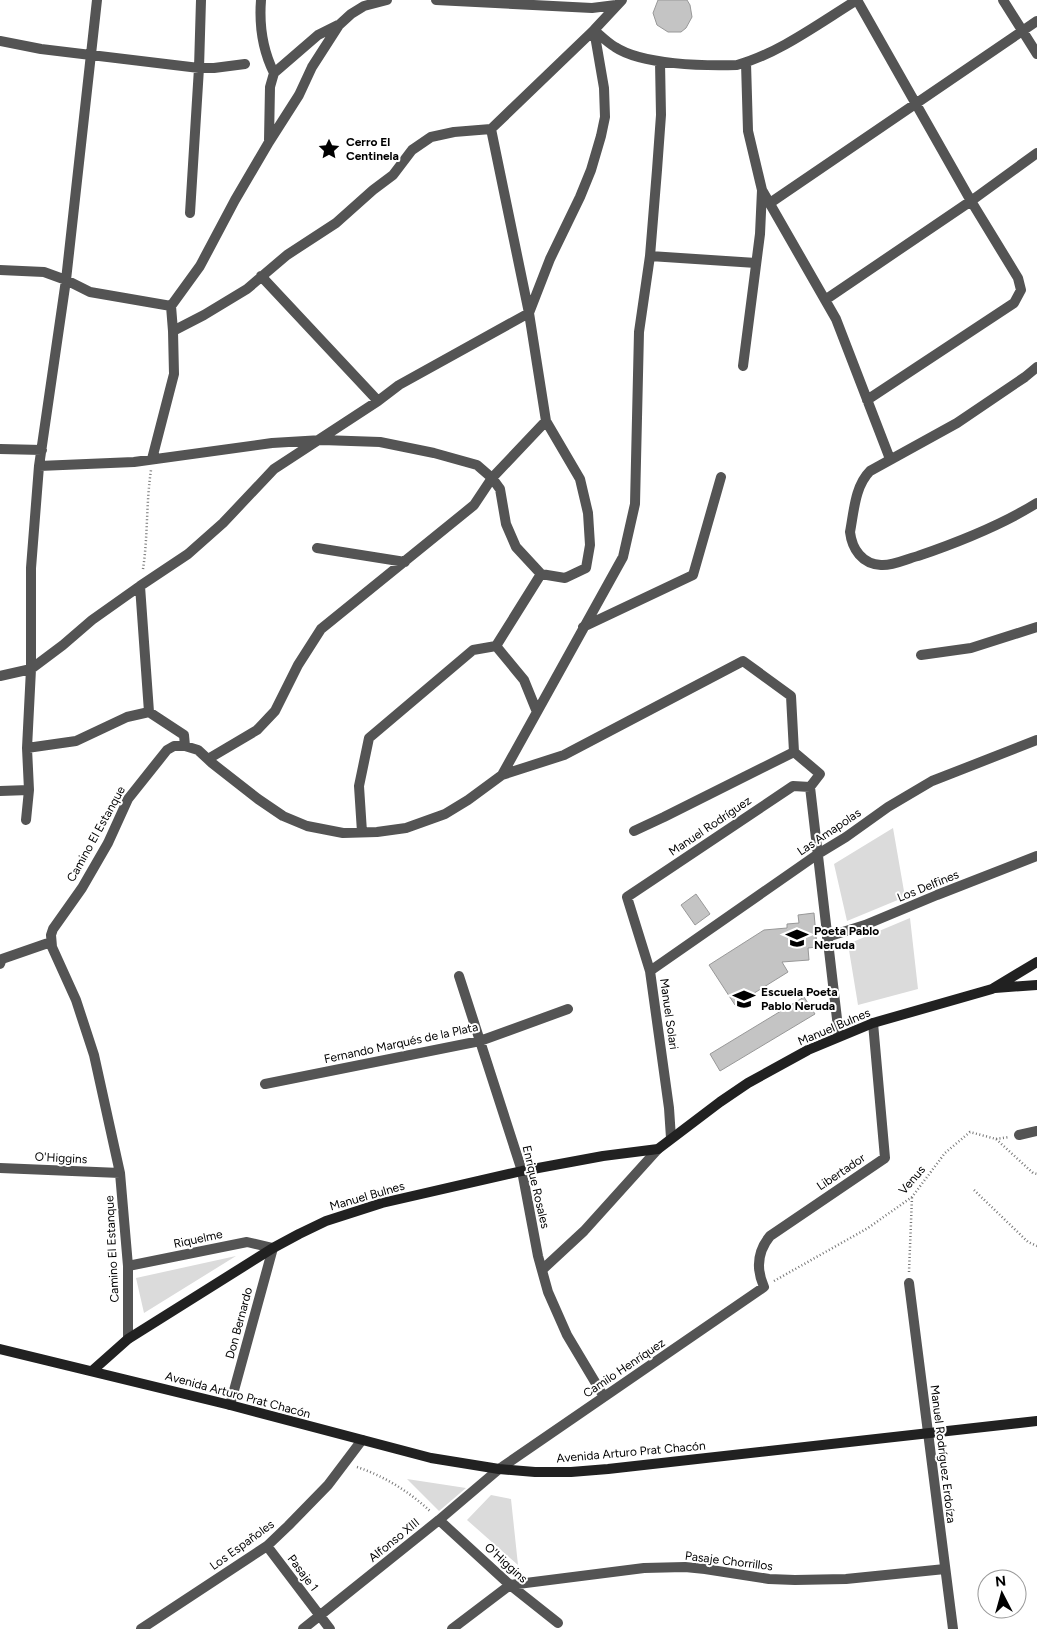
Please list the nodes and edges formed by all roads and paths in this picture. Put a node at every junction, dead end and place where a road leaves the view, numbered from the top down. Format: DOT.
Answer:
graph roads {
  1 [pos="97,0"];
  2 [pos="201,0"];
  3 [pos="261,0"];
  4 [pos="387,0"];
  5 [pos="436,0"];
  6 [pos="857,0"];
  7 [pos="1003,0"];
  8 [pos="619,3"];
  9 [pos="565,4"];
  10 [pos="1037,21"];
  11 [pos="338,25"];
  12 [pos="594,30"];
  13 [pos="1023,30"];
  14 [pos="0,41"];
  15 [pos="1037,54"];
  16 [pos="92,55"];
  17 [pos="660,62"];
  18 [pos="746,63"];
  19 [pos="245,64"];
  20 [pos="199,68"];
  21 [pos="274,73"];
  22 [pos="915,104"];
  23 [pos="491,129"];
  24 [pos="269,142"];
  25 [pos="1037,153"];
  26 [pos="762,190"];
  27 [pos="971,201"];
  28 [pos="770,203"];
  29 [pos="190,212"];
  30 [pos="650,256"];
  31 [pos="756,264"];
  32 [pos="0,270"];
  33 [pos="261,276"];
  34 [pos="66,280"];
  35 [pos="825,300"];
  36 [pos="171,306"];
  37 [pos="529,313"];
  38 [pos="173,331"];
  39 [pos="743,366"];
  40 [pos="1037,367"];
  41 [pos="867,400"];
  42 [pos="378,401"];
  43 [pos="546,421"];
  44 [pos="317,440"];
  45 [pos="0,449"];
  46 [pos="42,450"];
  47 [pos="152,459"];
  48 [pos="890,459"];
  49 [pos="39,466"];
  50 [pos="721,477"];
  51 [pos="492,478"];
  52 [pos="1037,503"];
  53 [pos="317,548"];
  54 [pos="405,562"];
  55 [pos="541,574"];
  56 [pos="140,586"];
  57 [pos="583,627"];
  58 [pos="1037,627"];
  59 [pos="496,646"];
  60 [pos="921,655"];
  61 [pos="31,669"];
  62 [pos="0,676"];
  63 [pos="149,712"];
  64 [pos="537,712"];
  65 [pos="1037,740"];
  66 [pos="185,746"];
  67 [pos="28,748"];
  68 [pos="794,752"];
  69 [pos="208,759"];
  70 [pos="502,775"];
  71 [pos="810,787"];
  72 [pos="29,790"];
  73 [pos="0,791"];
  74 [pos="26,820"];
  75 [pos="634,831"];
  76 [pos="362,832"];
  77 [pos="818,854"];
  78 [pos="1037,856"];
  79 [pos="627,896"];
  80 [pos="827,937"];
  81 [pos="51,942"];
  82 [pos="1037,962"];
  83 [pos="0,964"];
  84 [pos="650,971"];
  85 [pos="459,976"];
  86 [pos="1037,985"];
  87 [pos="992,988"];
  88 [pos="568,1009"];
  89 [pos="873,1023"];
  90 [pos="839,1036"];
  91 [pos="480,1041"];
  92 [pos="265,1084"];
  93 [pos="1037,1131"];
  94 [pos="1019,1135"];
  95 [pos="670,1138"];
  96 [pos="658,1149"];
  97 [pos="0,1168"];
  98 [pos="522,1172"];
  99 [pos="120,1173"];
  100 [pos="1037,1174"];
  101 [pos="974,1190"];
  102 [pos="912,1197"];
  103 [pos="1037,1246"];
  104 [pos="273,1248"];
  105 [pos="128,1266"];
  106 [pos="542,1270"];
  107 [pos="909,1283"];
  108 [pos="764,1287"];
  109 [pos="128,1339"];
  110 [pos="0,1349"];
  111 [pos="92,1371"];
  112 [pos="604,1397"];
  113 [pos="230,1405"];
  114 [pos="1037,1421"];
  115 [pos="928,1433"];
  116 [pos="362,1440"];
  117 [pos="346,1463"];
  118 [pos="499,1469"];
  119 [pos="439,1520"];
  120 [pos="267,1546"];
  121 [pos="946,1569"];
  122 [pos="510,1585"];
  123 [pos="320,1616"];
  124 [pos="558,1623"];
  125 [pos="141,1629"];
  126 [pos="303,1629"];
  127 [pos="330,1629"];
  128 [pos="452,1629"];
  129 [pos="953,1629"];
  1 -- 16 [label="street"];
  2 -- 20 [label="street"];
  3 -- 21 [label="street"];
  4 -- 11 [label="street"];
  5 -- 9 [label="street"];
  6 -- 18 [label="street"];
  6 -- 22 [label="street"];
  7 -- 13 [label="street"];
  8 -- 9 [label="street"];
  8 -- 12 [label="street"];
  10 -- 13 [label="street"];
  11 -- 21 [label="street"];
  11 -- 24 [label="street"];
  12 -- 17 [label="street"];
  12 -- 23 [label="street"];
  12 -- 37 [label="street"];
  13 -- 15 [label="street"];
  13 -- 22 [label="street"];
  14 -- 16 [label="street"];
  16 -- 20 [label="street"];
  16 -- 34 [label="street"];
  17 -- 18 [label="street"];
  17 -- 30 [label="street"];
  18 -- 26 [label="street"];
  19 -- 20 [label="street"];
  20 -- 29 [label="street"];
  21 -- 24 [label="street"];
  22 -- 27 [label="street"];
  22 -- 28 [label="street"];
  23 -- 33 [label="street"];
  23 -- 37 [label="street"];
  24 -- 36 [label="street"];
  25 -- 27 [label="street"];
  26 -- 28 [label="street"];
  26 -- 31 [label="street"];
  27 -- 35 [label="street"];
  27 -- 41 [label="street"];
  28 -- 35 [label="street"];
  30 -- 31 [label="street"];
  30 -- 57 [label="street"];
  31 -- 39 [label="street"];
  32 -- 34 [label="street"];
  33 -- 38 [label="street"];
  33 -- 42 [label="street"];
  34 -- 36 [label="street"];
  34 -- 46 [label="street"];
  35 -- 41 [label="street"];
  36 -- 38 [label="street"];
  37 -- 42 [label="street"];
  37 -- 43 [label="street"];
  38 -- 47 [label="street"];
  40 -- 48 [label="street"];
  41 -- 48 [label="street"];
  42 -- 44 [label="street"];
  43 -- 51 [label="street"];
  43 -- 55 [label="street"];
  44 -- 47 [label="street"];
  44 -- 51 [label="street"];
  44 -- 56 [label="street"];
  45 -- 46 [label="street"];
  46 -- 49 [label="street"];
  47 -- 49 [label="street"];
  47 -- 56 [label="path"];
  48 -- 52 [label="street"];
  49 -- 61 [label="street"];
  50 -- 57 [label="street"];
  51 -- 54 [label="street"];
  51 -- 55 [label="street"];
  53 -- 54 [label="street"];
  54 -- 69 [label="street"];
  55 -- 59 [label="street"];
  56 -- 61 [label="street"];
  56 -- 63 [label="street"];
  57 -- 64 [label="street"];
  58 -- 60 [label="street"];
  59 -- 64 [label="street"];
  59 -- 76 [label="street"];
  61 -- 62 [label="street"];
  61 -- 67 [label="street"];
  63 -- 66 [label="street"];
  63 -- 67 [label="street"];
  64 -- 70 [label="street"];
  65 -- 77 [label="street, Las Amapolas"];
  66 -- 69 [label="street"];
  66 -- 81 [label="street, Camino El Estanque"];
  67 -- 72 [label="street"];
  68 -- 70 [label="street"];
  68 -- 71 [label="street"];
  68 -- 75 [label="street"];
  69 -- 76 [label="street"];
  70 -- 76 [label="street"];
  71 -- 77 [label="street"];
  71 -- 79 [label="street, Manuel Rodríguez"];
  72 -- 73 [label="street"];
  72 -- 74 [label="street"];
  77 -- 80 [label="street"];
  77 -- 84 [label="street, Las Amapolas"];
  78 -- 80 [label="street, Los Delfines"];
  79 -- 84 [label="street, Manuel Solari"];
  80 -- 90 [label="street"];
  81 -- 83 [label="street"];
  81 -- 99 [label="street, Camino El Estanque"];
  82 -- 87 [label="street, Manuel Bulnes"];
  84 -- 95 [label="street, Manuel Solari"];
  85 -- 91 [label="street, Enrique Rosales"];
  86 -- 87 [label="street"];
  87 -- 89 [label="street, Manuel Bulnes"];
  88 -- 91 [label="street, Fernando Marqués de la Plata"];
  89 -- 90 [label="street, Manuel Bulnes"];
  89 -- 108 [label="street, Libertador"];
  90 -- 95 [label="street, Manuel Bulnes"];
  91 -- 92 [label="street, Fernando Marqués de la Plata"];
  91 -- 98 [label="street, Enrique Rosales"];
  93 -- 94 [label="street"];
  95 -- 96 [label="street, Manuel Bulnes"];
  96 -- 98 [label="street, Manuel Bulnes"];
  96 -- 106 [label="street, Manuel Bulnes"];
  97 -- 99 [label="street, O'Higgins"];
  98 -- 104 [label="street, Manuel Bulnes"];
  98 -- 106 [label="street, Enrique Rosales"];
  99 -- 105 [label="street, Camino El Estanque"];
  100 -- 102 [label="path, Venus"];
  101 -- 103 [label="path"];
  102 -- 107 [label="path"];
  102 -- 108 [label="path, Venus"];
  104 -- 105 [label="street, Riquelme"];
  104 -- 109 [label="street, Manuel Bulnes"];
  104 -- 113 [label="street, Don Bernardo"];
  105 -- 109 [label="street, Camino El Estanque"];
  106 -- 112 [label="street, Enrique Rosales"];
  107 -- 115 [label="street, Manuel Rodríguez Erdoíza"];
  108 -- 112 [label="street, Camilo Henríquez"];
  109 -- 111 [label="street, Manuel Bulnes"];
  110 -- 111 [label="street, Avenida Arturo Prat Chacón"];
  111 -- 113 [label="street, Avenida Arturo Prat Chacón"];
  112 -- 118 [label="street, Camilo Henríquez"];
  113 -- 116 [label="street, Avenida Arturo Prat Chacón"];
  114 -- 115 [label="street, Avenida Arturo Prat Chacón"];
  115 -- 118 [label="street, Avenida Arturo Prat Chacón"];
  115 -- 121 [label="street, Manuel Rodríguez Erdoíza"];
  116 -- 117 [label="street, Los Españoles"];
  116 -- 118 [label="street, Avenida Arturo Prat Chacón"];
  117 -- 119 [label="path"];
  117 -- 120 [label="street, Los Españoles"];
  118 -- 119 [label="street, Alfonso XIII"];
  119 -- 122 [label="street, O'Higgins"];
  119 -- 123 [label="street, Alfonso XIII"];
  120 -- 123 [label="street, Pasaje 1"];
  120 -- 125 [label="street, Los Españoles"];
  121 -- 122 [label="street, Pasaje Chorrillos"];
  121 -- 129 [label="street, Manuel Rodríguez Erdoíza"];
  122 -- 124 [label="street, O'Higgins"];
  122 -- 128 [label="street"];
  123 -- 126 [label="street, Alfonso XIII"];
  123 -- 127 [label="street, Pasaje 1"];
}
